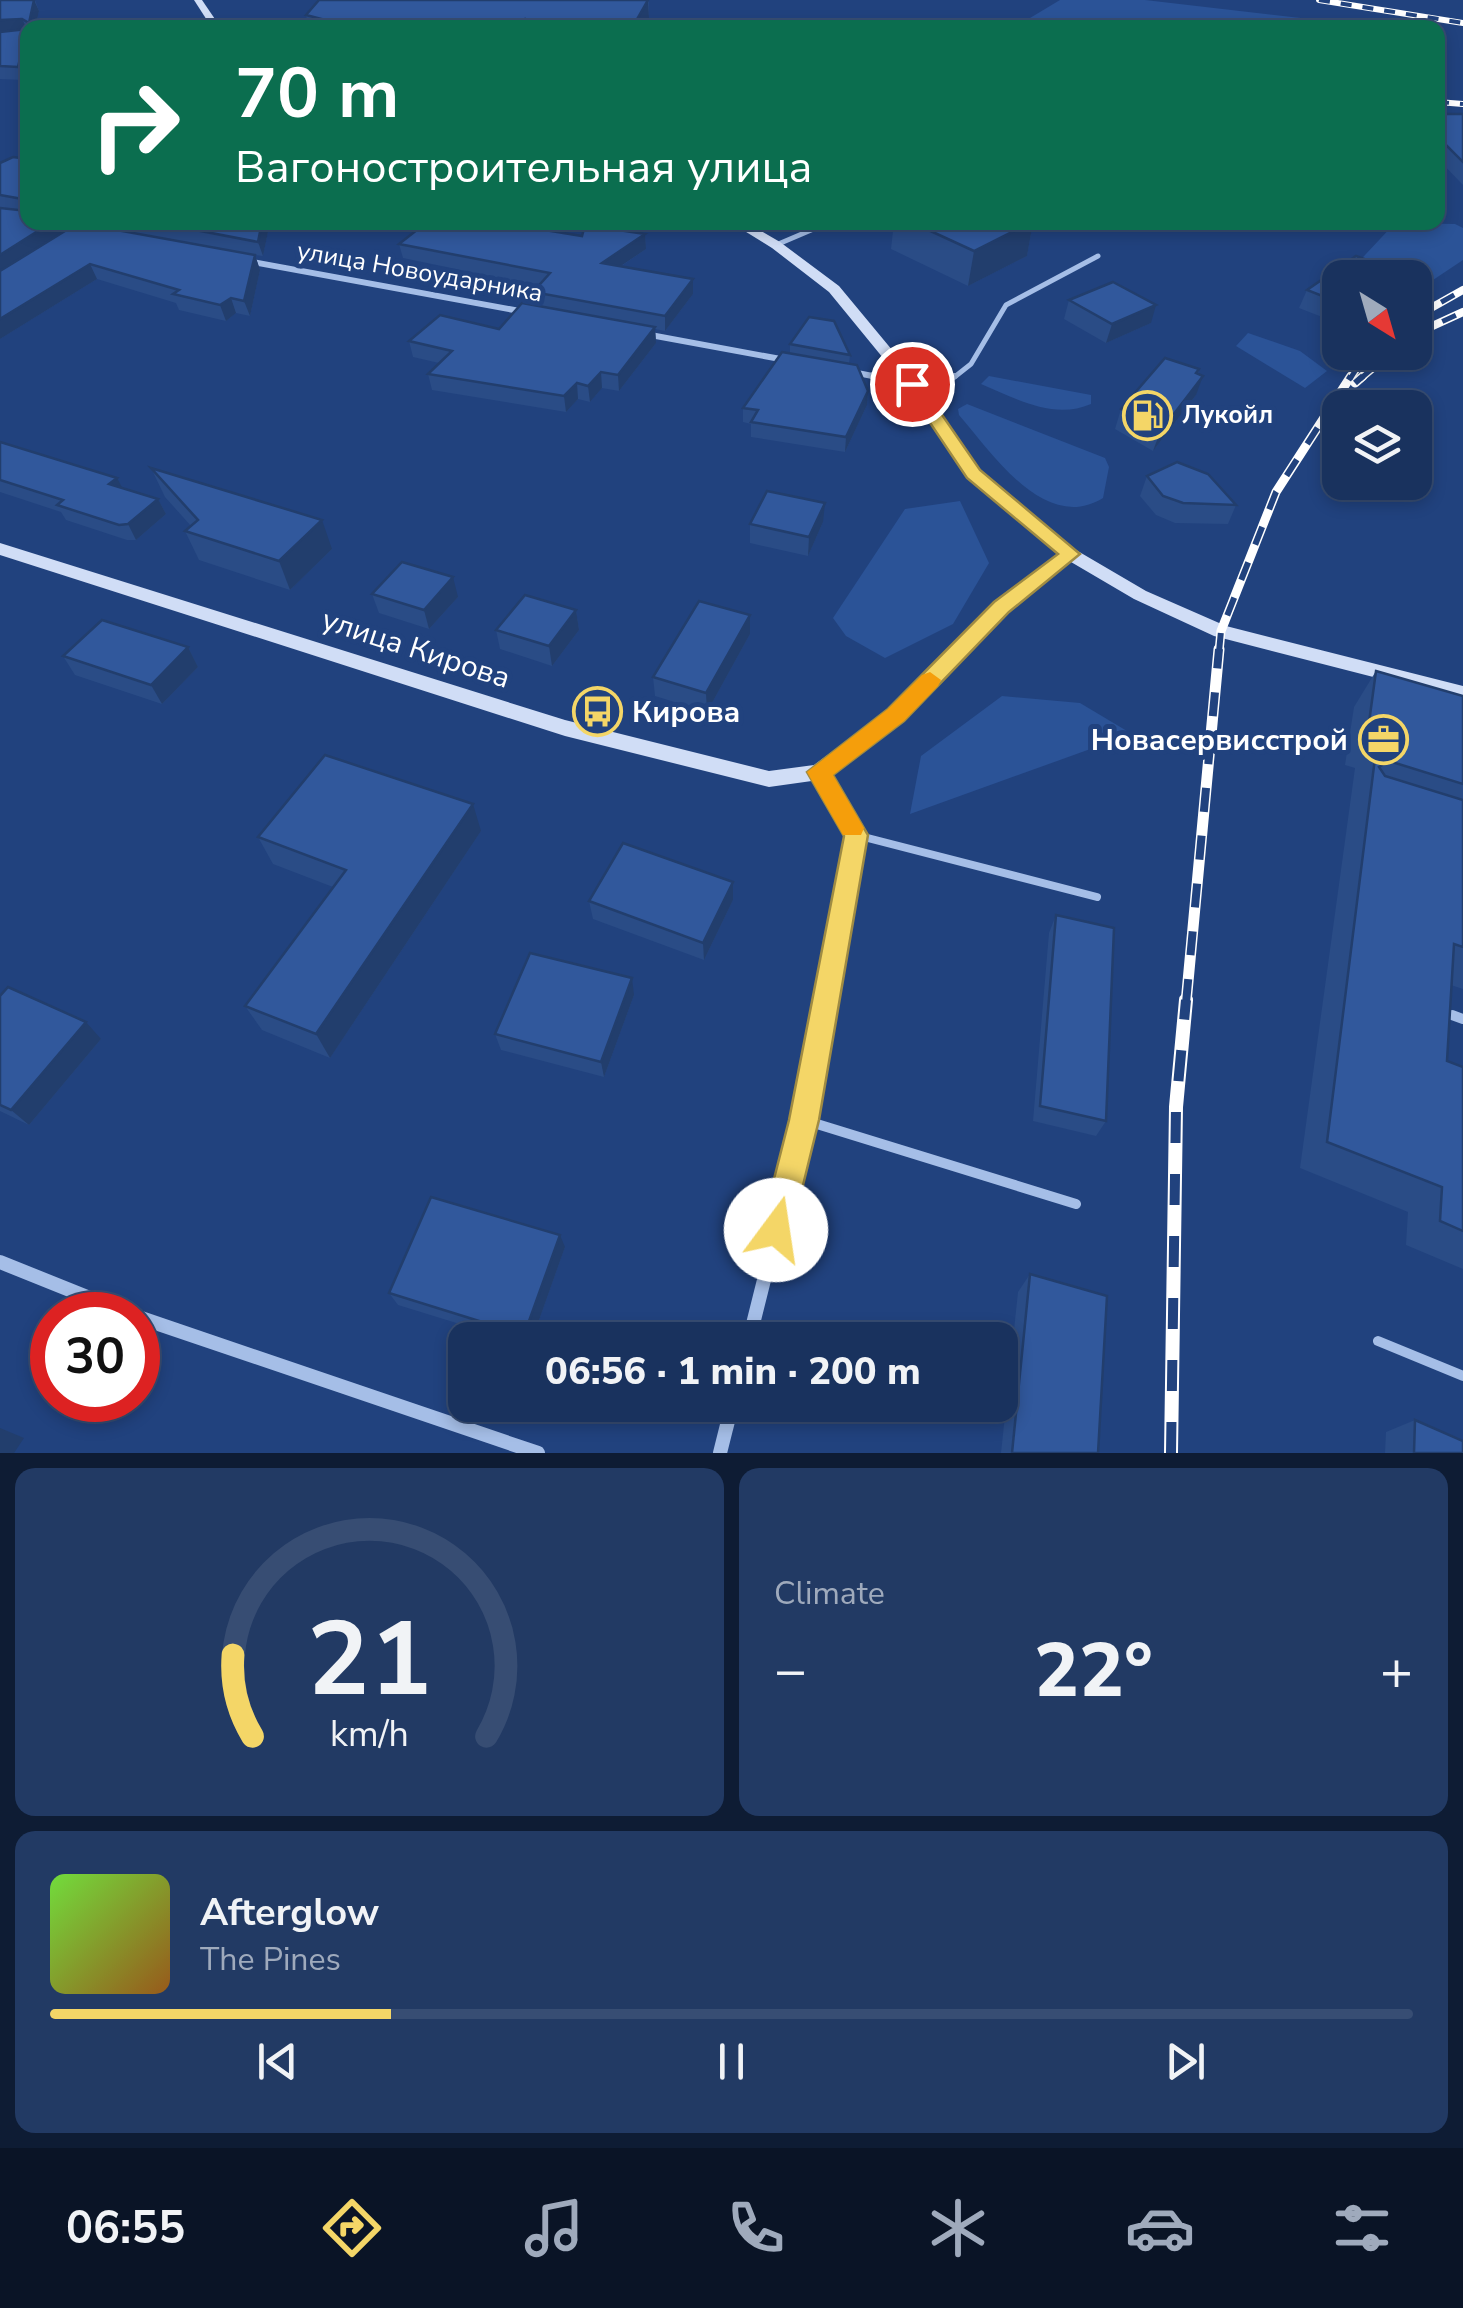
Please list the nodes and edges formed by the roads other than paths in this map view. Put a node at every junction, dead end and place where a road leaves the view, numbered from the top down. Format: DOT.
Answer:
graph roads {
  1 [pos="79,230"];
  2 [pos="749,230"];
  3 [pos="812,230"];
  4 [pos="84,231"];
  5 [pos="103,234"];
  6 [pos="67,241"];
  7 [pos="776,246"];
  8 [pos="1098,256"];
  9 [pos="238,259"];
  10 [pos="527,312"];
  11 [pos="642,334"];
  12 [pos="796,362"];
  13 [pos="835,369"];
  14 [pos="912,384"];
  15 [pos="0,549"];
  16 [pos="1070,554"];
  17 [pos="1463,694"];
  18 [pos="819,772"];
  19 [pos="856,835"];
  20 [pos="1097,897"];
  21 [pos="804,1120"];
  22 [pos="1076,1204"];
  23 [pos="0,1262"];
  24 [pos="75,1292"];
  25 [pos="754,1322"];
  26 [pos="160,1324"];
  27 [pos="1378,1341"];
  28 [pos="1463,1376"];
  29 [pos="728,1422"];
  30 [pos="538,1453"];
  31 [pos="720,1453"];
  1 -- 4 [label="street"];
  2 -- 7 [label="street"];
  3 -- 7 [label="lane"];
  4 -- 5 [label="street"];
  4 -- 6 [label="street"];
  7 -- 14 [label="street"];
  8 -- 14 [label="lane"];
  9 -- 10 [label="street, улица Новоударника"];
  11 -- 12 [label="street"];
  13 -- 14 [label="street"];
  14 -- 16 [label="street"];
  15 -- 18 [label="street, улица Кирова"];
  16 -- 17 [label="street"];
  16 -- 18 [label="street"];
  18 -- 19 [label="street"];
  19 -- 20 [label="lane"];
  19 -- 21 [label="street"];
  21 -- 22 [label="lane"];
  21 -- 25 [label="street"];
  23 -- 24 [label="street"];
  26 -- 30 [label="street"];
  27 -- 28 [label="lane"];
  29 -- 31 [label="street"];
}
